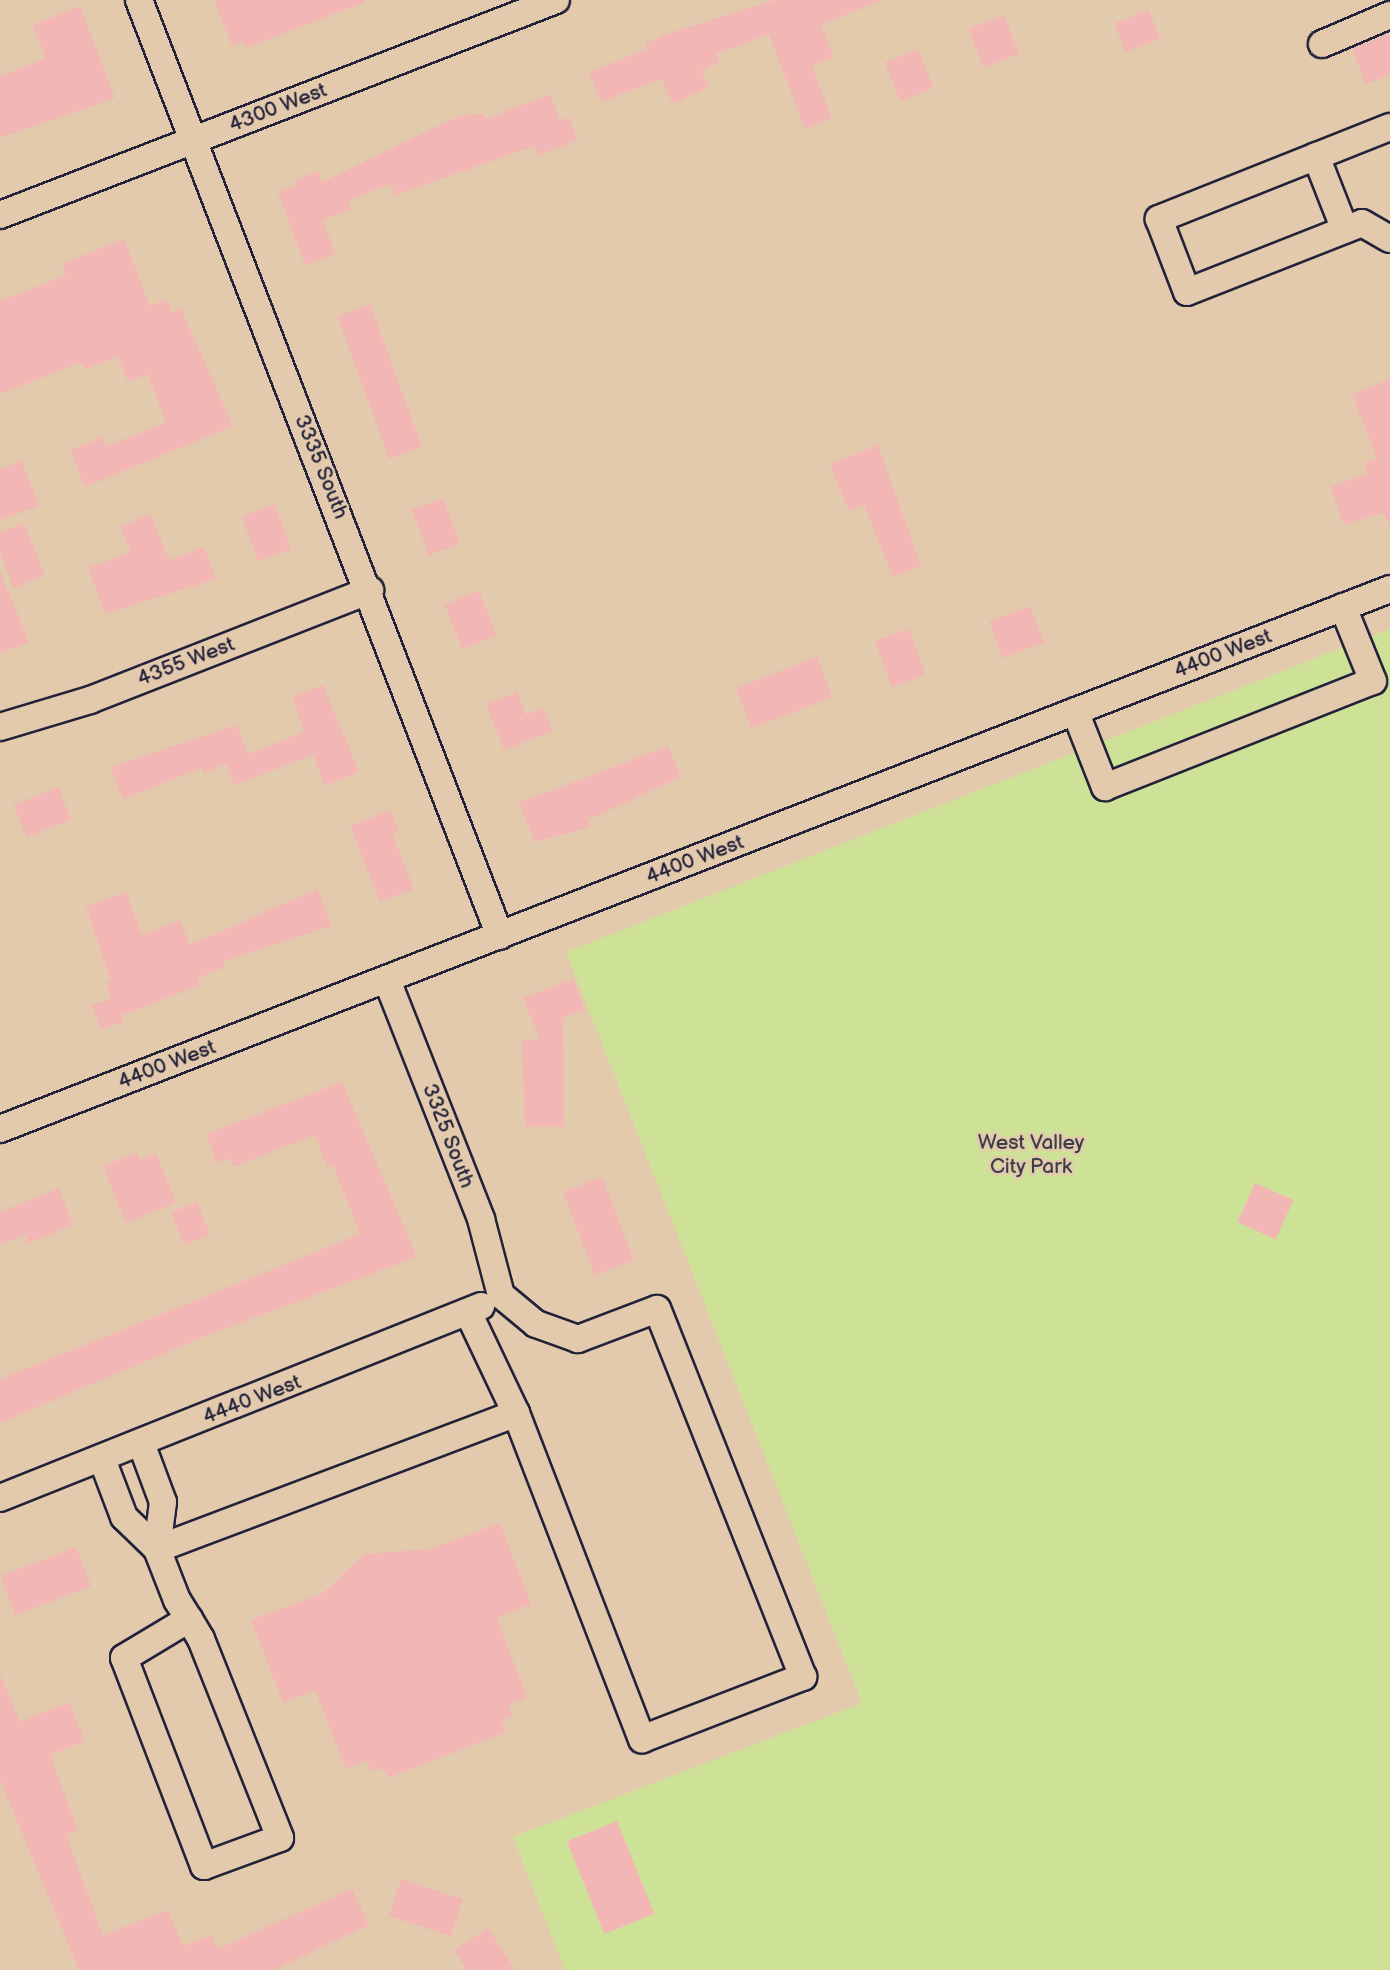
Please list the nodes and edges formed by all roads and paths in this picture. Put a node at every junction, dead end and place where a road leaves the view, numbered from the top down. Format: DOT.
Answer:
graph roads {
  1 [pos="139,0"];
  2 [pos="556,0"];
  3 [pos="1390,15"];
  4 [pos="1322,44"];
  5 [pos="1390,127"];
  6 [pos="192,141"];
  7 [pos="1317,156"];
  8 [pos="0,215"];
  9 [pos="1345,230"];
  10 [pos="1390,239"];
  11 [pos="1390,589"];
  12 [pos="370,590"];
  13 [pos="1343,607"];
  14 [pos="1075,712"];
  15 [pos="0,727"];
  16 [pos="500,936"];
  17 [pos="387,980"];
  18 [pos="0,1129"];
  19 [pos="501,1295"];
  20 [pos="468,1312"];
  21 [pos="516,1413"];
  22 [pos="141,1443"];
  23 [pos="102,1459"];
  24 [pos="0,1498"];
  25 [pos="157,1549"];
  26 [pos="189,1619"];
  1 -- 6 [label="street, 3335 South"];
  2 -- 6 [label="street, 4300 West"];
  3 -- 4 [label="street"];
  5 -- 7 [label="street"];
  6 -- 8 [label="street, 4300 West"];
  6 -- 12 [label="street, 3335 South"];
  7 -- 9 [label="street"];
  7 -- 9 [label="street"];
  9 -- 10 [label="street"];
  11 -- 13 [label="street, 4400 West"];
  12 -- 15 [label="street, 4355 West"];
  12 -- 16 [label="street, 3335 South"];
  13 -- 14 [label="street, 4400 West"];
  13 -- 14 [label="street"];
  14 -- 16 [label="street, 4400 West"];
  16 -- 17 [label="street, 4400 West"];
  17 -- 18 [label="street, 4400 West"];
  17 -- 19 [label="street, 3325 South"];
  19 -- 20 [label="street, 4440 West"];
  19 -- 21 [label="street"];
  20 -- 21 [label="street"];
  20 -- 22 [label="street, 4440 West"];
  21 -- 25 [label="street"];
  22 -- 23 [label="street, 4440 West"];
  22 -- 25 [label="street"];
  23 -- 24 [label="street, 4440 West"];
  23 -- 25 [label="street"];
  25 -- 26 [label="street"];
  26 -- 26 [label="street"];
}
